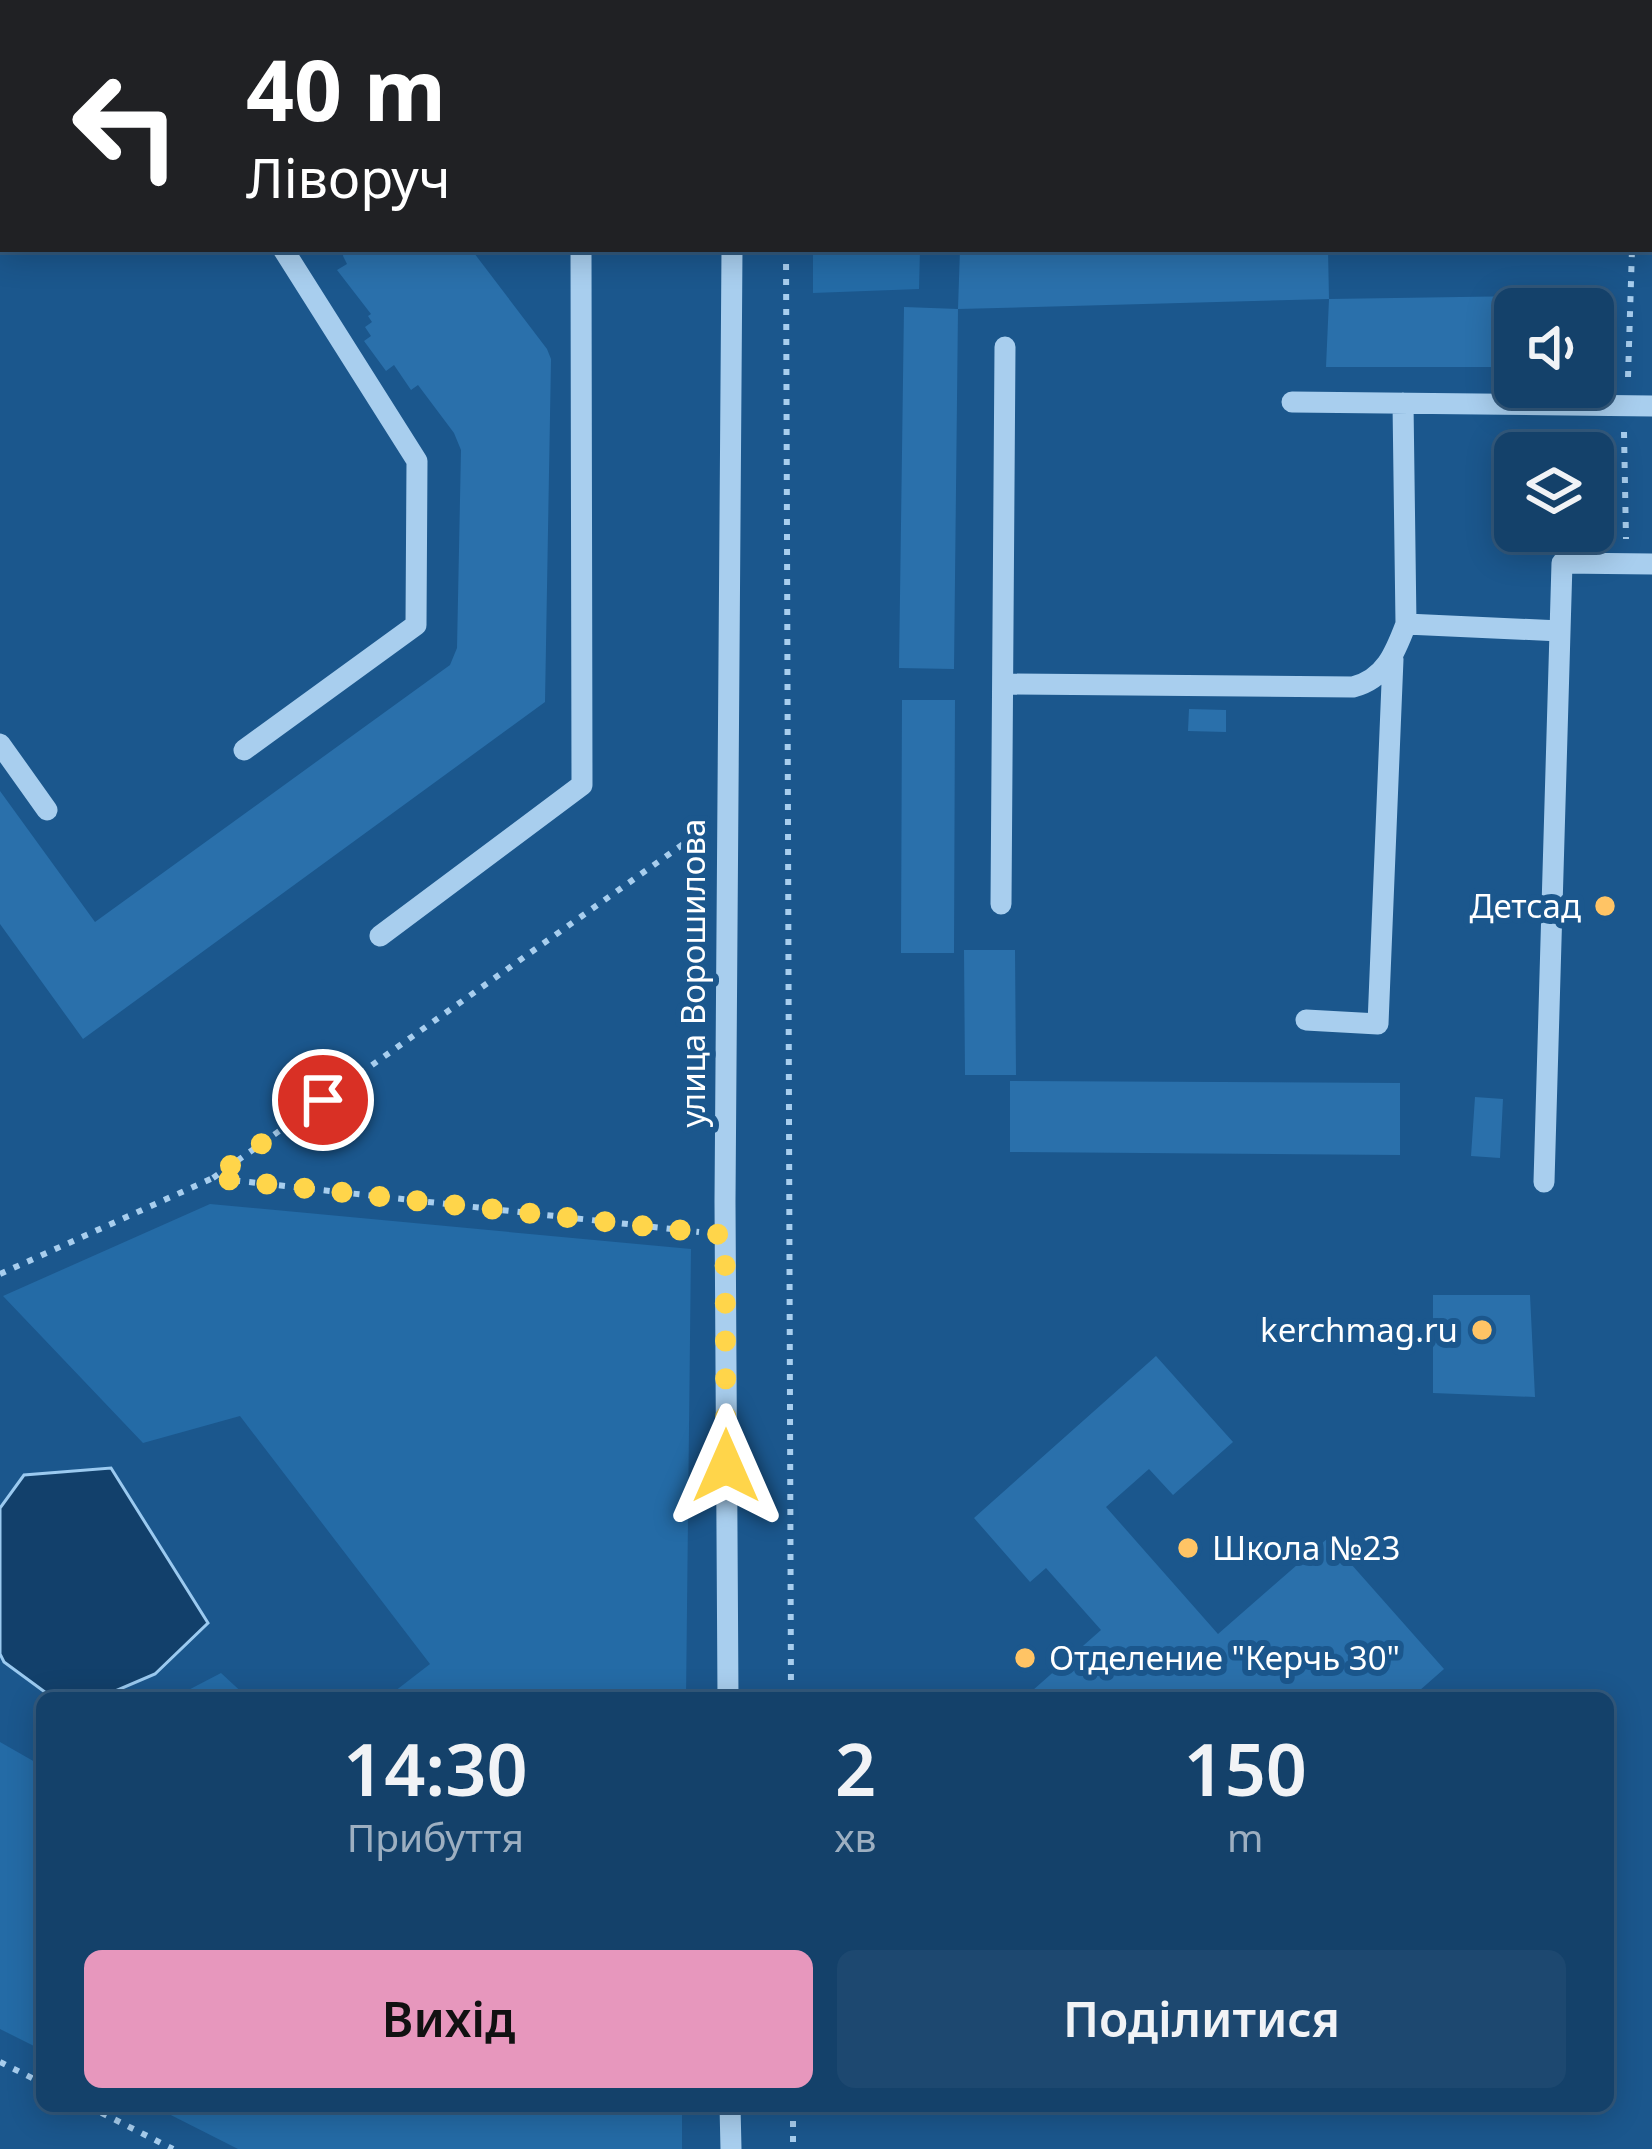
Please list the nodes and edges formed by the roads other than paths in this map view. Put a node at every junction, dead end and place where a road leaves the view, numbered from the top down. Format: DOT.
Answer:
graph roads {
  1 [pos="285,252"];
  2 [pos="581,252"];
  3 [pos="732,252"];
  4 [pos="1005,346"];
  5 [pos="1292,402"];
  6 [pos="1403,403"];
  7 [pos="1652,406"];
  8 [pos="1652,564"];
  9 [pos="1406,625"];
  10 [pos="1560,632"];
  11 [pos="1393,658"];
  12 [pos="1004,684"];
  13 [pos="0,744"];
  14 [pos="244,750"];
  15 [pos="47,810"];
  16 [pos="1000,904"];
  17 [pos="380,936"];
  18 [pos="1306,1020"];
  19 [pos="1544,1182"];
  20 [pos="728,1692"];
  21 [pos="730,2112"];
  22 [pos="731,2149"];
  1 -- 14 [label="street"];
  2 -- 17 [label="street"];
  3 -- 20 [label="street, улица Ворошилова"];
  4 -- 12 [label="street"];
  5 -- 6 [label="street"];
  6 -- 7 [label="street"];
  6 -- 9 [label="street"];
  8 -- 10 [label="street"];
  9 -- 10 [label="street"];
  9 -- 11 [label="street"];
  10 -- 19 [label="street"];
  11 -- 12 [label="street"];
  11 -- 18 [label="street"];
  12 -- 16 [label="street"];
  13 -- 15 [label="street"];
  21 -- 22 [label="street"];
}
